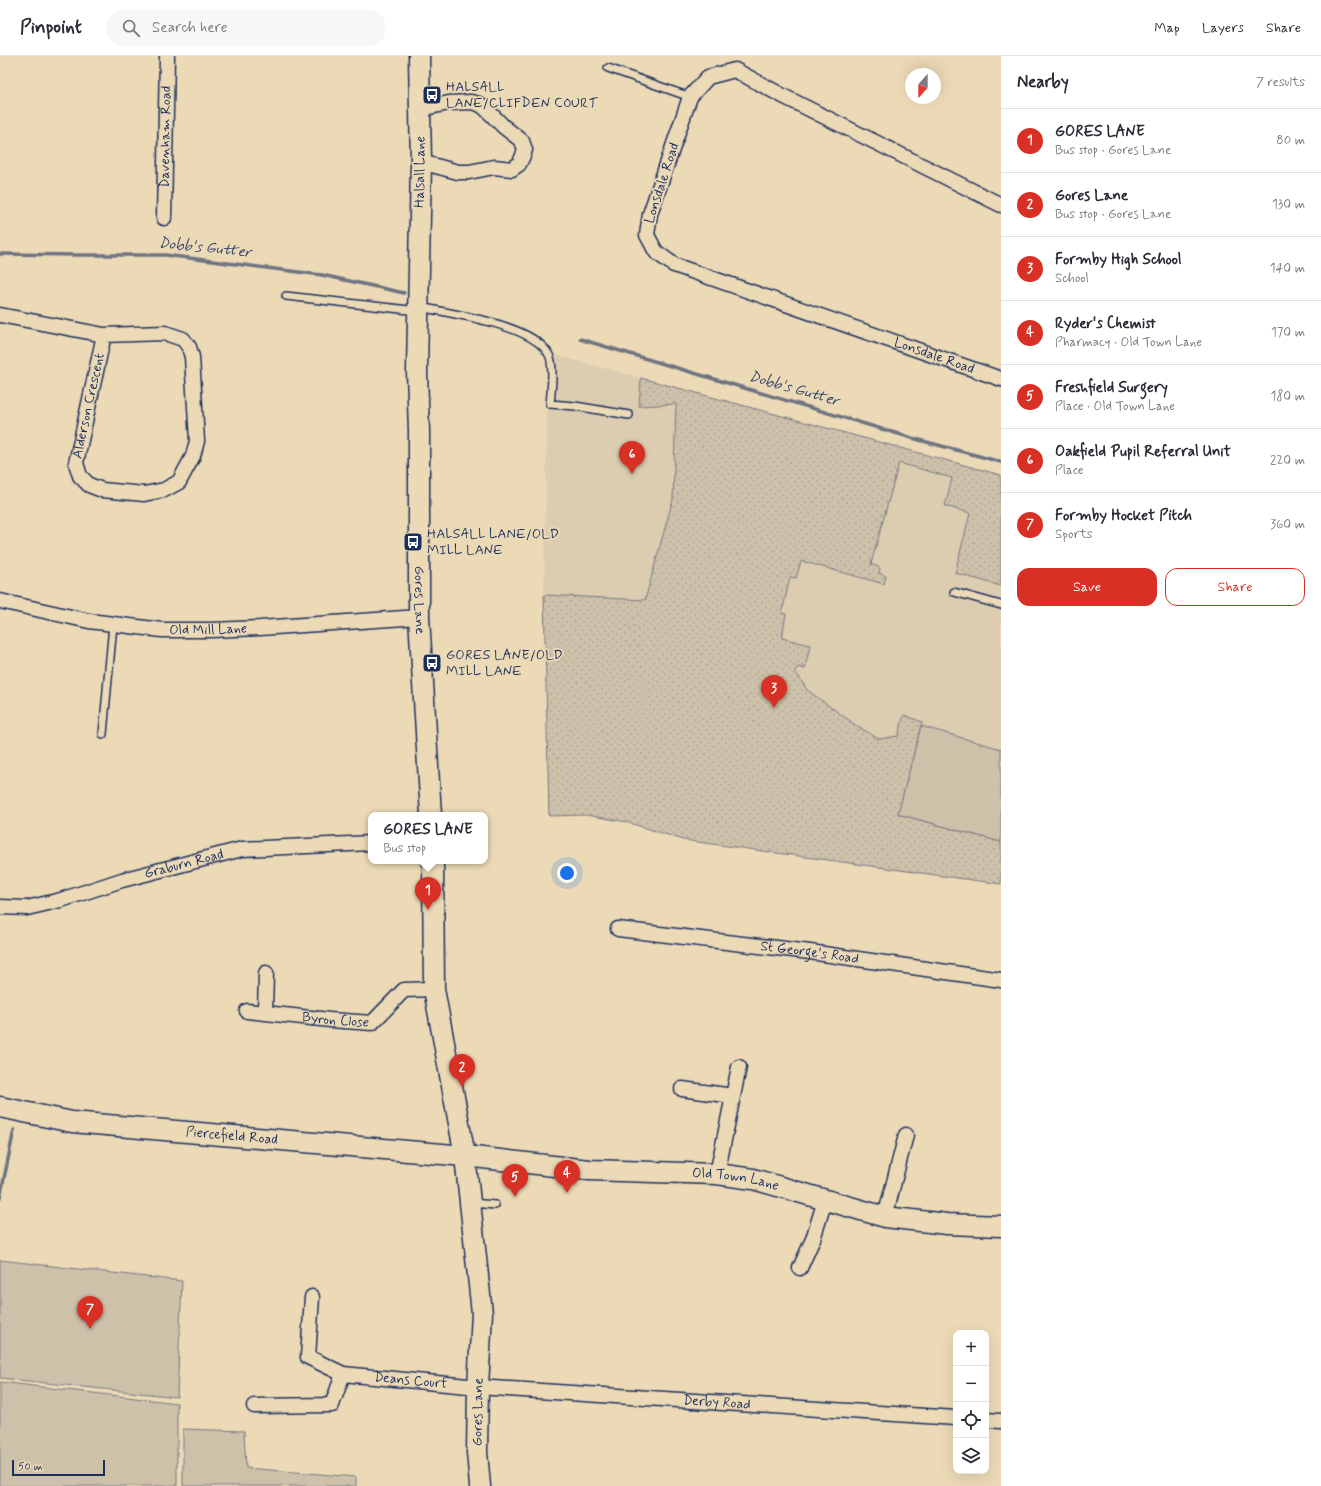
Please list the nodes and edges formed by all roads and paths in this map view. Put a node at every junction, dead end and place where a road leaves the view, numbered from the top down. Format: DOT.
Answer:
graph roads {
  1 [pos="167,56"];
  2 [pos="419,56"];
  3 [pos="608,68"];
  4 [pos="690,97"];
  5 [pos="420,109"];
  6 [pos="421,162"];
  7 [pos="1001,205"];
  8 [pos="164,218"];
  9 [pos="286,296"];
  10 [pos="418,302"];
  11 [pos="0,315"];
  12 [pos="104,335"];
  13 [pos="1001,379"];
  14 [pos="628,415"];
  15 [pos="954,592"];
  16 [pos="0,600"];
  17 [pos="1001,605"];
  18 [pos="419,617"];
  19 [pos="112,625"];
  20 [pos="103,734"];
  21 [pos="431,812"];
  22 [pos="368,843"];
  23 [pos="432,864"];
  24 [pos="0,907"];
  25 [pos="618,929"];
  26 [pos="266,973"];
  27 [pos="1001,980"];
  28 [pos="434,989"];
  29 [pos="247,1011"];
  30 [pos="265,1012"];
  31 [pos="738,1067"];
  32 [pos="682,1089"];
  33 [pos="733,1096"];
  34 [pos="0,1107"];
  35 [pos="906,1135"];
  36 [pos="465,1156"];
  37 [pos="717,1174"];
  38 [pos="825,1200"];
  39 [pos="470,1203"];
  40 [pos="495,1205"];
  41 [pos="885,1217"];
  42 [pos="1001,1226"];
  43 [pos="800,1268"];
  44 [pos="312,1297"];
  45 [pos="343,1374"];
  46 [pos="478,1387"];
  47 [pos="254,1406"];
  48 [pos="953,1418"];
  49 [pos="989,1420"];
  50 [pos="1001,1421"];
  51 [pos="480,1486"];
  1 -- 8 [label="street, Davenham Road"];
  2 -- 5 [label="street, Halsall Lane"];
  3 -- 4 [label="lane"];
  4 -- 7 [label="street, Lonsdale Road"];
  4 -- 13 [label="street, Lonsdale Road"];
  5 -- 6 [label="street, Halsall Lane"];
  5 -- 6 [label="street"];
  6 -- 10 [label="street, Halsall Lane"];
  9 -- 10 [label="lane"];
  10 -- 14 [label="lane"];
  10 -- 18 [label="street, Gores Lane"];
  11 -- 12 [label="street, Alderson Crescent"];
  12 -- 12 [label="street, Alderson Crescent"];
  15 -- 17 [label="lane"];
  16 -- 19 [label="street, Old Mill Lane"];
  18 -- 19 [label="street, Old Mill Lane"];
  18 -- 21 [label="street, Gores Lane"];
  19 -- 20 [label="lane"];
  22 -- 24 [label="street, Graburn Road"];
  23 -- 28 [label="street, Gores Lane"];
  25 -- 27 [label="street, St George's Road"];
  26 -- 30 [label="street"];
  28 -- 30 [label="street, Byron Close"];
  28 -- 36 [label="street, Gores Lane"];
  29 -- 30 [label="street, Byron Close"];
  31 -- 33 [label="street"];
  32 -- 33 [label="street"];
  33 -- 37 [label="street"];
  34 -- 36 [label="street, Piercefield Road"];
  35 -- 41 [label="street"];
  36 -- 37 [label="street, Old Town Lane"];
  36 -- 39 [label="street, Gores Lane"];
  37 -- 38 [label="street, Old Town Lane"];
  38 -- 41 [label="street, Old Town Lane"];
  38 -- 43 [label="street"];
  39 -- 40 [label="lane"];
  39 -- 46 [label="street, Gores Lane"];
  41 -- 42 [label="street, Old Town Lane"];
  44 -- 45 [label="street, Deans Court"];
  45 -- 46 [label="street, Deans Court"];
  45 -- 47 [label="street"];
  46 -- 48 [label="street, Derby Road"];
  46 -- 51 [label="street, Gores Lane"];
  49 -- 50 [label="street"];
}
